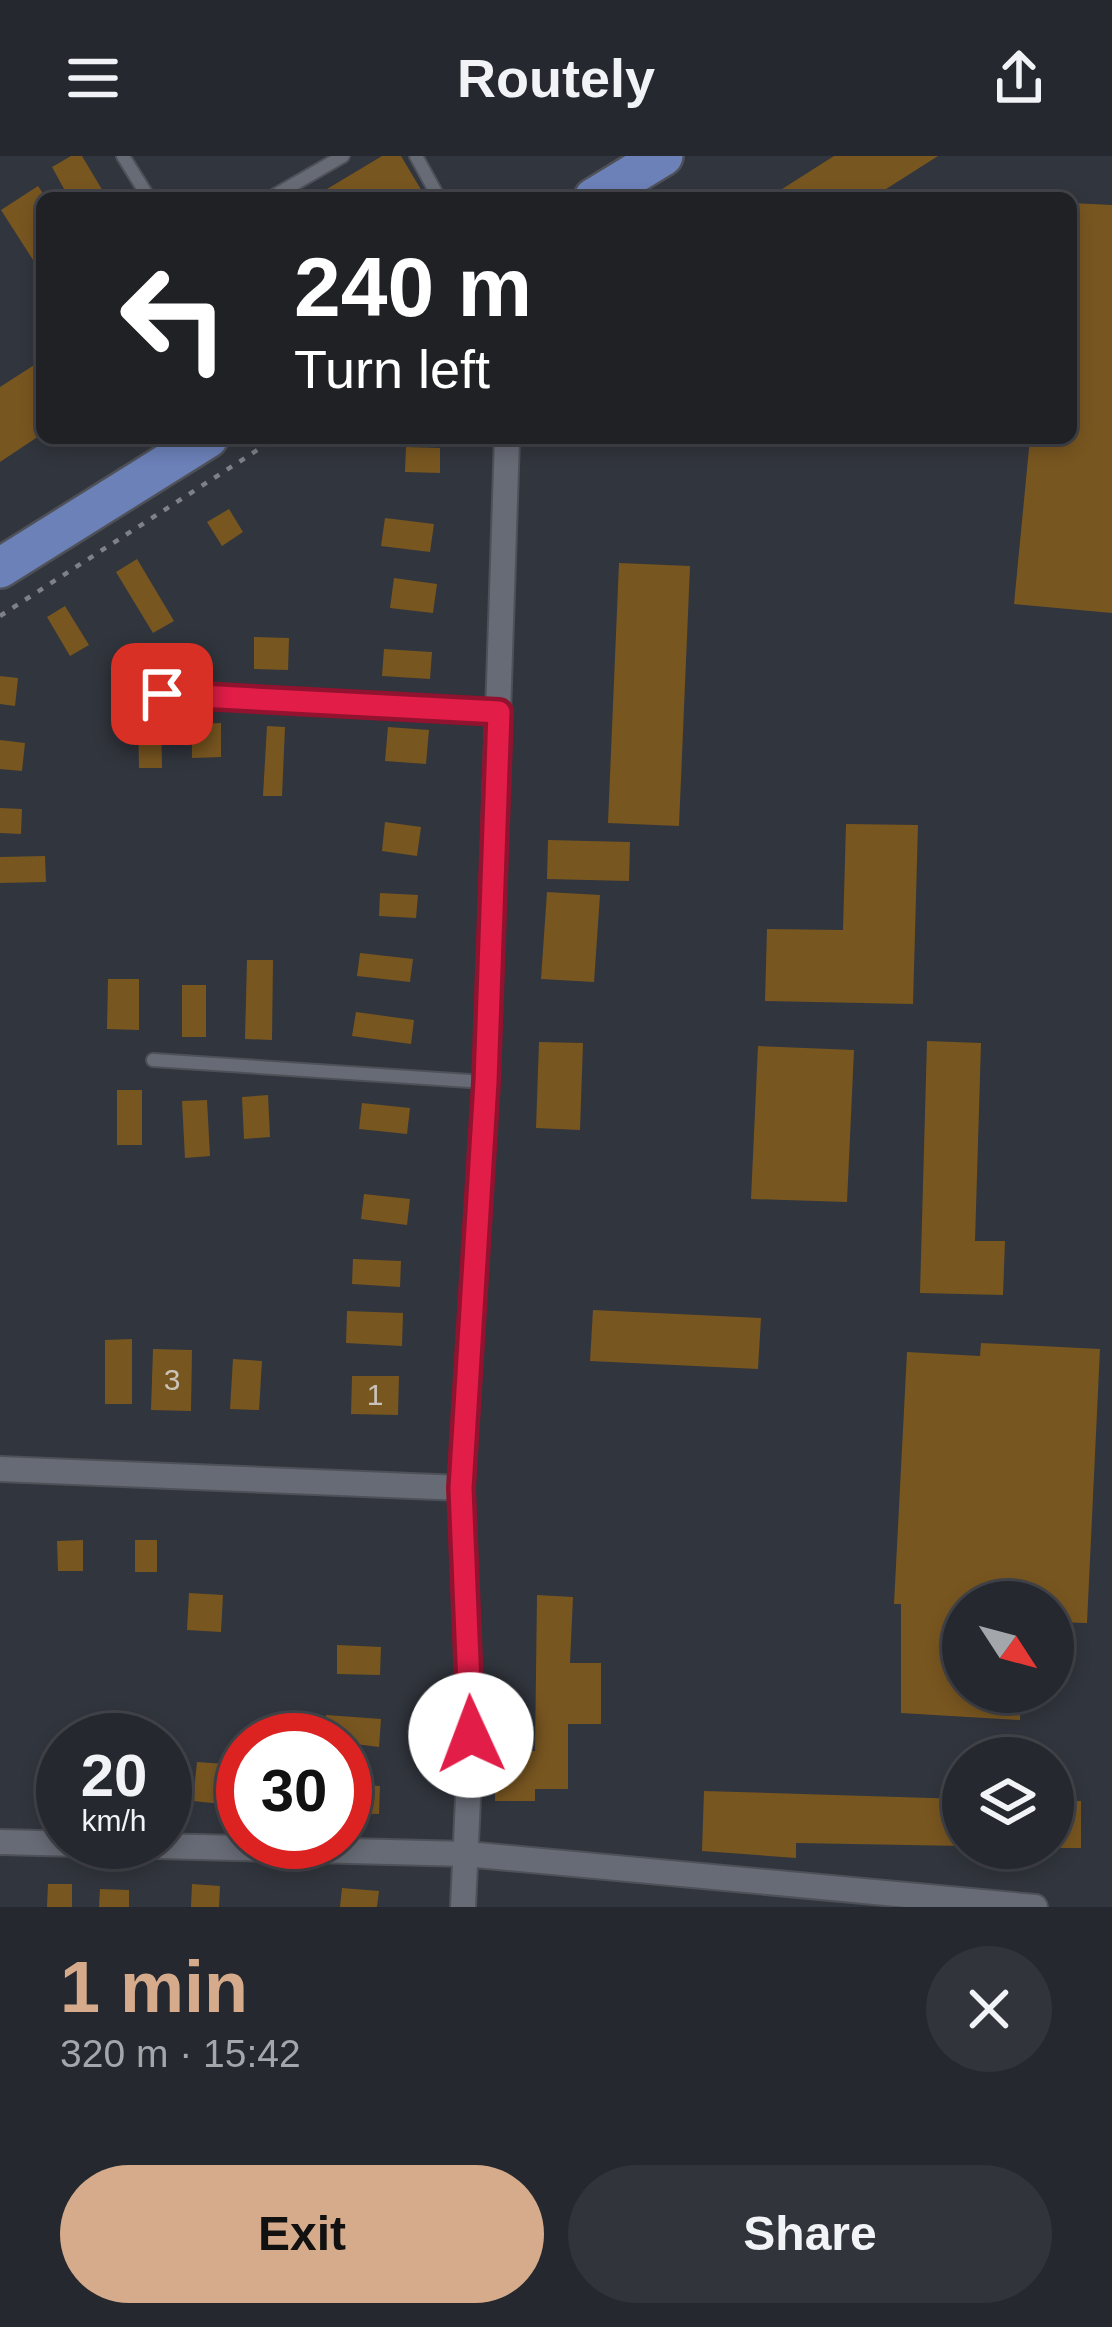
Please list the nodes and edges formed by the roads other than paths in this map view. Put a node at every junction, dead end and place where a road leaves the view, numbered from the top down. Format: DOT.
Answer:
graph roads {
  1 [pos="123,156"];
  2 [pos="343,156"];
  3 [pos="416,156"];
  4 [pos="663,156"];
  5 [pos="145,192"];
  6 [pos="280,192"];
  7 [pos="436,192"];
  8 [pos="604,192"];
  9 [pos="198,444"];
  10 [pos="507,444"];
  11 [pos="0,568"];
  12 [pos="162,694"];
  13 [pos="499,712"];
  14 [pos="153,1060"];
  15 [pos="486,1082"];
  16 [pos="0,1469"];
  17 [pos="461,1488"];
  18 [pos="0,1842"];
  19 [pos="466,1854"];
  20 [pos="464,1907"];
  21 [pos="1034,1907"];
  1 -- 5 [label="lane"];
  2 -- 6 [label="lane"];
  3 -- 7 [label="lane"];
  4 -- 8 [label="main road"];
  9 -- 11 [label="main road"];
  10 -- 13 [label="street"];
  12 -- 13 [label="lane"];
  13 -- 15 [label="street"];
  14 -- 15 [label="lane"];
  15 -- 17 [label="street"];
  16 -- 17 [label="street"];
  17 -- 19 [label="street"];
  18 -- 19 [label="street"];
  19 -- 20 [label="street"];
  19 -- 21 [label="street"];
}
